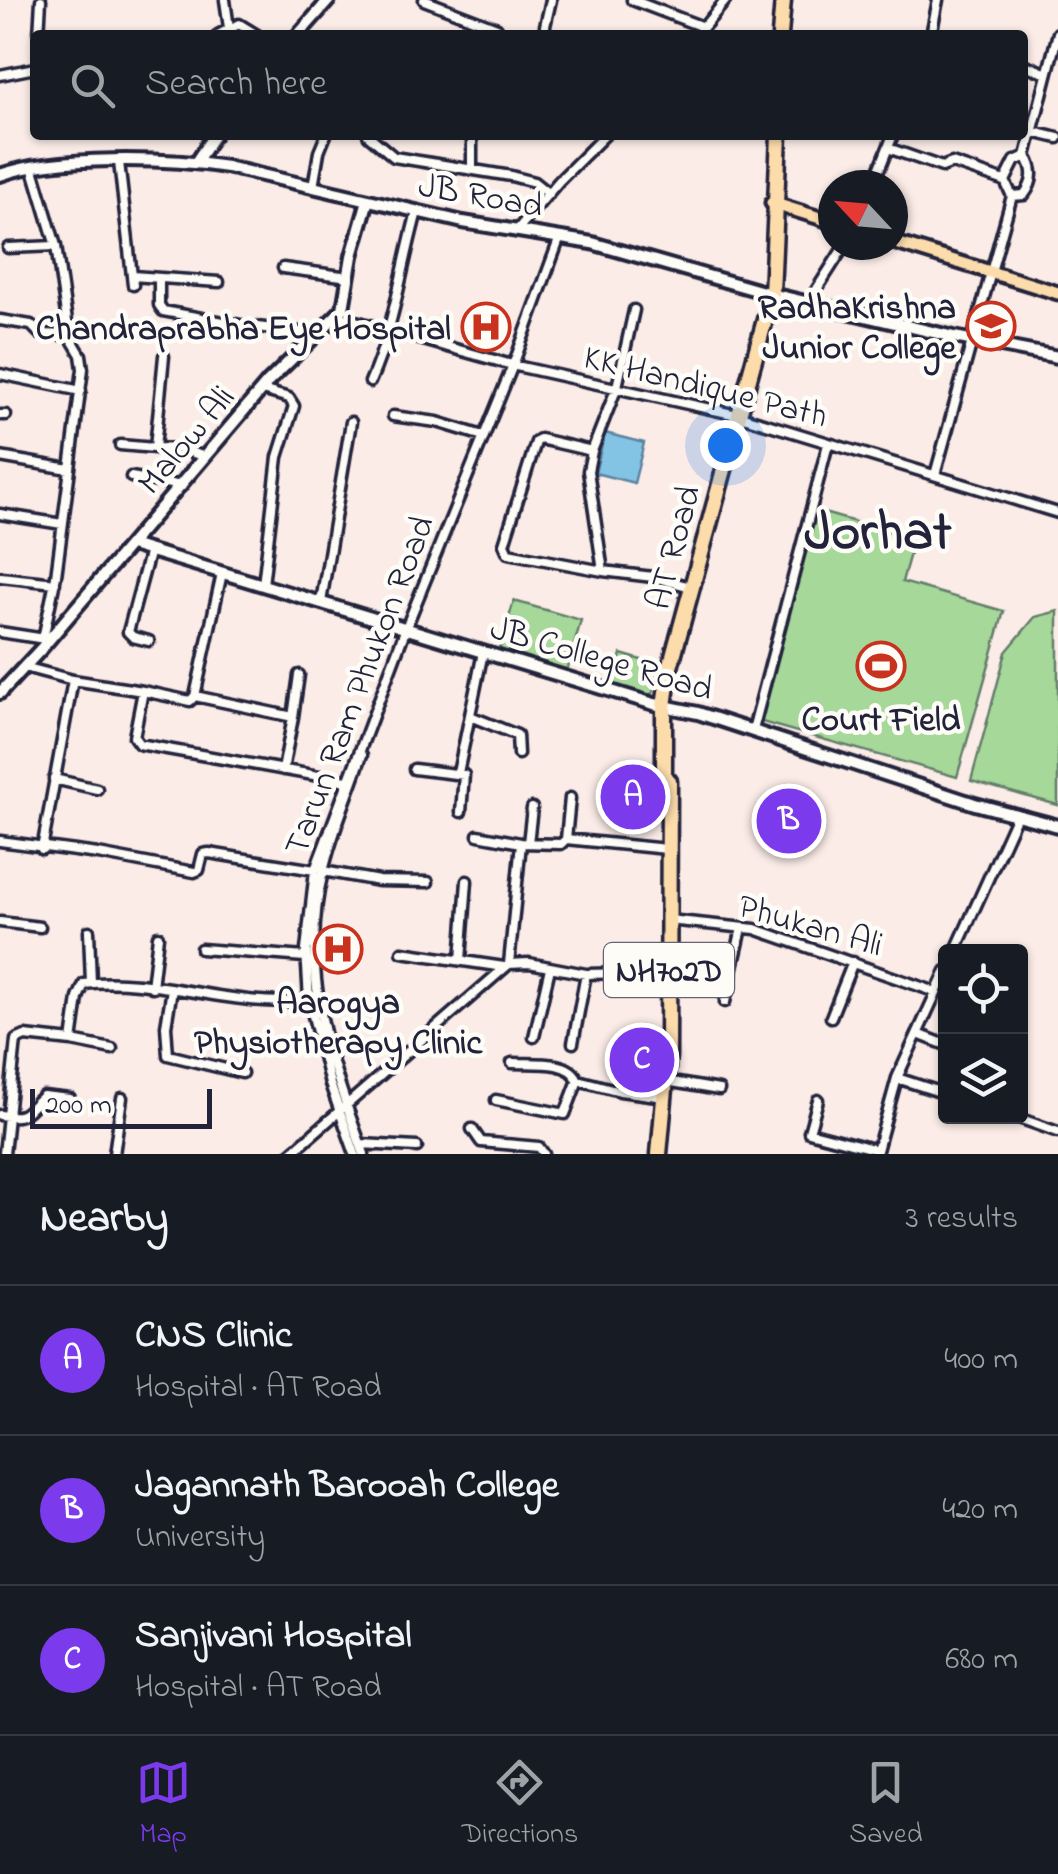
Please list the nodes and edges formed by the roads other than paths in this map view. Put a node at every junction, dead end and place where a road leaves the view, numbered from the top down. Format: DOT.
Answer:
graph roads {
  1 [pos="41,0"];
  2 [pos="225,0"];
  3 [pos="329,0"];
  4 [pos="424,0"];
  5 [pos="552,0"];
  6 [pos="632,0"];
  7 [pos="726,0"];
  8 [pos="786,0"];
  9 [pos="938,0"];
  10 [pos="545,26"];
  11 [pos="229,28"];
  12 [pos="497,28"];
  13 [pos="39,30"];
  14 [pos="226,30"];
  15 [pos="249,30"];
  16 [pos="305,30"];
  17 [pos="698,30"];
  18 [pos="701,30"];
  19 [pos="783,30"];
  20 [pos="932,30"];
  21 [pos="1058,33"];
  22 [pos="1028,66"];
  23 [pos="30,69"];
  24 [pos="1048,74"];
  25 [pos="0,75"];
  26 [pos="1032,132"];
  27 [pos="1058,138"];
  28 [pos="211,140"];
  29 [pos="324,140"];
  30 [pos="374,140"];
  31 [pos="472,140"];
  32 [pos="600,140"];
  33 [pos="776,140"];
  34 [pos="891,140"];
  35 [pos="888,148"];
  36 [pos="1026,156"];
  37 [pos="119,162"];
  38 [pos="196,162"];
  39 [pos="32,166"];
  40 [pos="472,169"];
  41 [pos="879,170"];
  42 [pos="0,175"];
  43 [pos="1004,181"];
  44 [pos="313,187"];
  45 [pos="549,194"];
  46 [pos="1012,196"];
  47 [pos="368,200"];
  48 [pos="775,204"];
  49 [pos="417,212"];
  50 [pos="818,217"];
  51 [pos="518,229"];
  52 [pos="560,237"];
  53 [pos="56,246"];
  54 [pos="908,247"];
  55 [pos="8,248"];
  56 [pos="836,260"];
  57 [pos="283,268"];
  58 [pos="991,272"];
  59 [pos="349,277"];
  60 [pos="159,279"];
  61 [pos="219,282"];
  62 [pos="770,292"];
  63 [pos="1058,293"];
  64 [pos="810,301"];
  65 [pos="634,310"];
  66 [pos="338,316"];
  67 [pos="0,320"];
  68 [pos="390,332"];
  69 [pos="316,334"];
  70 [pos="70,336"];
  71 [pos="966,337"];
  72 [pos="164,356"];
  73 [pos="1058,357"];
  74 [pos="514,364"];
  75 [pos="0,374"];
  76 [pos="370,382"];
  77 [pos="617,387"];
  78 [pos="262,390"];
  79 [pos="81,391"];
  80 [pos="737,415"];
  81 [pos="393,416"];
  82 [pos="352,422"];
  83 [pos="483,436"];
  84 [pos="828,444"];
  85 [pos="120,445"];
  86 [pos="156,448"];
  87 [pos="592,451"];
  88 [pos="0,457"];
  89 [pos="206,457"];
  90 [pos="70,469"];
  91 [pos="935,475"];
  92 [pos="131,477"];
  93 [pos="182,486"];
  94 [pos="1058,513"];
  95 [pos="0,514"];
  96 [pos="62,524"];
  97 [pos="131,545"];
  98 [pos="150,550"];
  99 [pos="603,571"];
  100 [pos="222,572"];
  101 [pos="1,577"];
  102 [pos="55,584"];
  103 [pos="263,585"];
  104 [pos="691,587"];
  105 [pos="322,602"];
  106 [pos="408,628"];
  107 [pos="0,632"];
  108 [pos="46,639"];
  109 [pos="149,641"];
  110 [pos="483,652"];
  111 [pos="24,667"];
  112 [pos="299,675"];
  113 [pos="72,680"];
  114 [pos="143,692"];
  115 [pos="0,693"];
  116 [pos="195,696"];
  117 [pos="667,707"];
  118 [pos="470,716"];
  119 [pos="293,717"];
  120 [pos="753,730"];
  121 [pos="518,754"];
  122 [pos="414,769"];
  123 [pos="283,770"];
  124 [pos="458,772"];
  125 [pos="54,779"];
  126 [pos="347,781"];
  127 [pos="97,789"];
  128 [pos="570,798"];
  129 [pos="532,808"];
  130 [pos="460,812"];
  131 [pos="1018,815"];
  132 [pos="1058,826"];
  133 [pos="478,835"];
  134 [pos="566,839"];
  135 [pos="0,841"];
  136 [pos="525,843"];
  137 [pos="668,848"];
  138 [pos="42,849"];
  139 [pos="319,871"];
  140 [pos="466,881"];
  141 [pos="428,882"];
  142 [pos="668,920"];
  143 [pos="0,922"];
  144 [pos="40,927"];
  145 [pos="742,928"];
  146 [pos="89,931"];
  147 [pos="158,936"];
  148 [pos="959,944"];
  149 [pos="201,948"];
  150 [pos="402,952"];
  151 [pos="306,958"];
  152 [pos="461,960"];
  153 [pos="853,962"];
  154 [pos="507,966"];
  155 [pos="550,968"];
  156 [pos="669,972"];
  157 [pos="586,974"];
  158 [pos="91,983"];
  159 [pos="152,987"];
  160 [pos="938,988"];
  161 [pos="172,989"];
  162 [pos="936,992"];
  163 [pos="308,1000"];
  164 [pos="725,1002"];
  165 [pos="831,1018"];
  166 [pos="918,1034"];
  167 [pos="534,1036"];
  168 [pos="72,1041"];
  169 [pos="938,1041"];
  170 [pos="573,1043"];
  171 [pos="112,1049"];
  172 [pos="512,1062"];
  173 [pos="242,1073"];
  174 [pos="897,1078"];
  175 [pos="578,1080"];
  176 [pos="666,1081"];
  177 [pos="719,1090"];
  178 [pos="938,1091"];
  179 [pos="664,1097"];
  180 [pos="122,1098"];
  181 [pos="70,1099"];
  182 [pos="496,1100"];
  183 [pos="818,1100"];
  184 [pos="342,1109"];
  185 [pos="4,1116"];
  186 [pos="1028,1121"];
  187 [pos="472,1129"];
  188 [pos="1058,1132"];
  189 [pos="417,1147"];
  190 [pos="363,1149"];
  191 [pos="876,1152"];
  192 [pos="4,1154"];
  193 [pos="114,1154"];
  194 [pos="290,1154"];
  195 [pos="355,1154"];
  196 [pos="544,1154"];
  197 [pos="659,1154"];
  1 -- 13 [label="street"];
  2 -- 11 [label="street"];
  3 -- 16 [label="street"];
  4 -- 12 [label="street"];
  5 -- 10 [label="street"];
  6 -- 17 [label="street"];
  7 -- 18 [label="street"];
  8 -- 19 [label="highway"];
  9 -- 20 [label="street"];
  11 -- 14 [label="street"];
  11 -- 15 [label="street"];
  21 -- 24 [label="street"];
  22 -- 24 [label="street"];
  23 -- 25 [label="street"];
  24 -- 26 [label="street"];
  26 -- 27 [label="street"];
  26 -- 36 [label="street"];
  28 -- 38 [label="street"];
  29 -- 44 [label="street"];
  30 -- 40 [label="street"];
  31 -- 40 [label="street"];
  32 -- 45 [label="street"];
  33 -- 48 [label="highway, AT Road / NH702D"];
  34 -- 35 [label="street"];
  35 -- 41 [label="street"];
  35 -- 43 [label="street"];
  36 -- 43 [label="street"];
  36 -- 46 [label="street"];
  37 -- 38 [label="street, JB Road"];
  37 -- 39 [label="street, JB Road"];
  37 -- 60 [label="street"];
  38 -- 44 [label="street, JB Road"];
  39 -- 42 [label="street, JB Road"];
  39 -- 53 [label="street"];
  40 -- 45 [label="street"];
  43 -- 46 [label="street"];
  44 -- 47 [label="street, JB Road"];
  45 -- 51 [label="street"];
  46 -- 58 [label="street"];
  47 -- 49 [label="street, JB Road"];
  47 -- 59 [label="street"];
  48 -- 50 [label="main road"];
  48 -- 62 [label="highway, AT Road / NH702D"];
  49 -- 51 [label="street, JB Road"];
  49 -- 68 [label="street"];
  51 -- 52 [label="street, JB Road"];
  52 -- 62 [label="street, JB Road"];
  52 -- 74 [label="street, Tarun Ram Phukon Road"];
  53 -- 55 [label="street"];
  53 -- 70 [label="street"];
  54 -- 58 [label="main road"];
  56 -- 64 [label="street"];
  57 -- 59 [label="street"];
  58 -- 63 [label="main road"];
  58 -- 71 [label="street"];
  59 -- 66 [label="street"];
  60 -- 61 [label="street"];
  60 -- 69 [label="street"];
  62 -- 64 [label="street, JB Road"];
  62 -- 80 [label="highway, AT Road / NH702D"];
  64 -- 71 [label="street, JB Road"];
  65 -- 77 [label="street"];
  66 -- 68 [label="street, KK Handique Path"];
  66 -- 69 [label="street, Malow Ali"];
  67 -- 70 [label="street"];
  68 -- 74 [label="street, KK Handique Path"];
  68 -- 76 [label="street"];
  69 -- 78 [label="street, Malow Ali"];
  70 -- 79 [label="street"];
  71 -- 73 [label="street, JB Road"];
  71 -- 91 [label="street"];
  72 -- 86 [label="street"];
  74 -- 77 [label="street, KK Handique Path"];
  74 -- 83 [label="street, Tarun Ram Phukon Road"];
  74 -- 106 [label="street, Tarun Ram Phukon Road"];
  75 -- 79 [label="street"];
  77 -- 80 [label="street, KK Handique Path"];
  77 -- 87 [label="street"];
  78 -- 89 [label="street, Malow Ali"];
  78 -- 103 [label="street"];
  79 -- 90 [label="street"];
  80 -- 84 [label="street, KK Handique Path"];
  80 -- 104 [label="highway, AT Road / NH702D"];
  81 -- 83 [label="street"];
  82 -- 105 [label="street"];
  83 -- 106 [label="street, Tarun Ram Phukon Road"];
  84 -- 91 [label="street, KK Handique Path"];
  84 -- 120 [label="street"];
  85 -- 86 [label="street"];
  86 -- 89 [label="street"];
  87 -- 99 [label="street"];
  87 -- 99 [label="street"];
  88 -- 90 [label="street"];
  89 -- 93 [label="street, Malow Ali"];
  90 -- 96 [label="street"];
  91 -- 94 [label="street, KK Handique Path"];
  92 -- 93 [label="street"];
  93 -- 97 [label="street, Malow Ali"];
  95 -- 96 [label="street"];
  96 -- 102 [label="street"];
  97 -- 98 [label="street, JB College Road"];
  97 -- 108 [label="street, Malow Ali"];
  98 -- 100 [label="street, JB College Road"];
  98 -- 109 [label="street"];
  99 -- 104 [label="street"];
  100 -- 103 [label="street, JB College Road"];
  100 -- 116 [label="street"];
  101 -- 102 [label="street"];
  102 -- 108 [label="street"];
  103 -- 105 [label="street, JB College Road"];
  104 -- 117 [label="highway, AT Road / NH702D"];
  105 -- 106 [label="street, JB College Road"];
  106 -- 110 [label="street, JB College Road"];
  106 -- 126 [label="street, Tarun Ram Phukon Road"];
  106 -- 139 [label="street, Tarun Ram Phukon Road"];
  107 -- 108 [label="street"];
  108 -- 111 [label="street, Malow Ali"];
  110 -- 117 [label="street, JB College Road"];
  110 -- 118 [label="street"];
  111 -- 113 [label="street"];
  111 -- 115 [label="street, Malow Ali"];
  112 -- 119 [label="street"];
  113 -- 114 [label="street"];
  113 -- 125 [label="street"];
  114 -- 116 [label="street"];
  114 -- 123 [label="street"];
  116 -- 119 [label="street"];
  117 -- 120 [label="street, JB College Road"];
  117 -- 137 [label="highway, AT Road / NH702D"];
  118 -- 121 [label="street"];
  118 -- 124 [label="street"];
  119 -- 123 [label="street"];
  120 -- 131 [label="street, JB College Road"];
  122 -- 124 [label="street"];
  123 -- 126 [label="street"];
  124 -- 130 [label="street"];
  125 -- 127 [label="street"];
  125 -- 138 [label="street"];
  126 -- 139 [label="street, Tarun Ram Phukon Road"];
  128 -- 134 [label="street"];
  129 -- 136 [label="street"];
  131 -- 132 [label="street, JB College Road"];
  131 -- 148 [label="street"];
  133 -- 136 [label="street"];
  134 -- 136 [label="street"];
  134 -- 137 [label="street"];
  135 -- 138 [label="street"];
  136 -- 154 [label="street"];
  137 -- 142 [label="highway, AT Road / NH702D"];
  138 -- 139 [label="street"];
  139 -- 141 [label="street"];
  139 -- 151 [label="street, Tarun Ram Phukon Road"];
  139 -- 184 [label="street, Tarun Ram Phukon Road"];
  140 -- 152 [label="street"];
  142 -- 145 [label="street, Phukan Ali"];
  142 -- 156 [label="highway, AT Road / NH702D"];
  143 -- 144 [label="street"];
  145 -- 153 [label="street, Phukan Ali"];
  145 -- 164 [label="street"];
  146 -- 158 [label="street"];
  147 -- 159 [label="street"];
  149 -- 151 [label="street"];
  150 -- 152 [label="street"];
  151 -- 163 [label="street, Tarun Ram Phukon Road"];
  152 -- 154 [label="street"];
  153 -- 162 [label="street, Phukan Ali"];
  153 -- 165 [label="street"];
  154 -- 155 [label="street"];
  154 -- 184 [label="street"];
  155 -- 157 [label="street"];
  155 -- 167 [label="street"];
  156 -- 157 [label="street"];
  156 -- 176 [label="highway, AT Road / NH702D"];
  157 -- 170 [label="street"];
  158 -- 159 [label="street"];
  158 -- 168 [label="street"];
  159 -- 161 [label="street"];
  160 -- 162 [label="street"];
  161 -- 163 [label="street"];
  161 -- 173 [label="street"];
  162 -- 166 [label="street"];
  163 -- 184 [label="street, Tarun Ram Phukon Road"];
  166 -- 169 [label="street"];
  166 -- 174 [label="street"];
  168 -- 171 [label="street"];
  168 -- 185 [label="street"];
  172 -- 175 [label="street"];
  174 -- 178 [label="street"];
  174 -- 191 [label="street"];
  175 -- 179 [label="street"];
  175 -- 182 [label="street"];
  176 -- 177 [label="street"];
  176 -- 179 [label="highway, AT Road / NH702D"];
  179 -- 197 [label="highway, AT Road / NH702D"];
  180 -- 193 [label="street"];
  181 -- 185 [label="street"];
  183 -- 191 [label="street"];
  184 -- 190 [label="street, Tarun Ram Phukon Road"];
  184 -- 194 [label="street"];
  184 -- 195 [label="street, Tarun Ram Phukon Road"];
  185 -- 192 [label="street"];
  186 -- 188 [label="street"];
  187 -- 196 [label="street"];
  189 -- 190 [label="street"];
}
